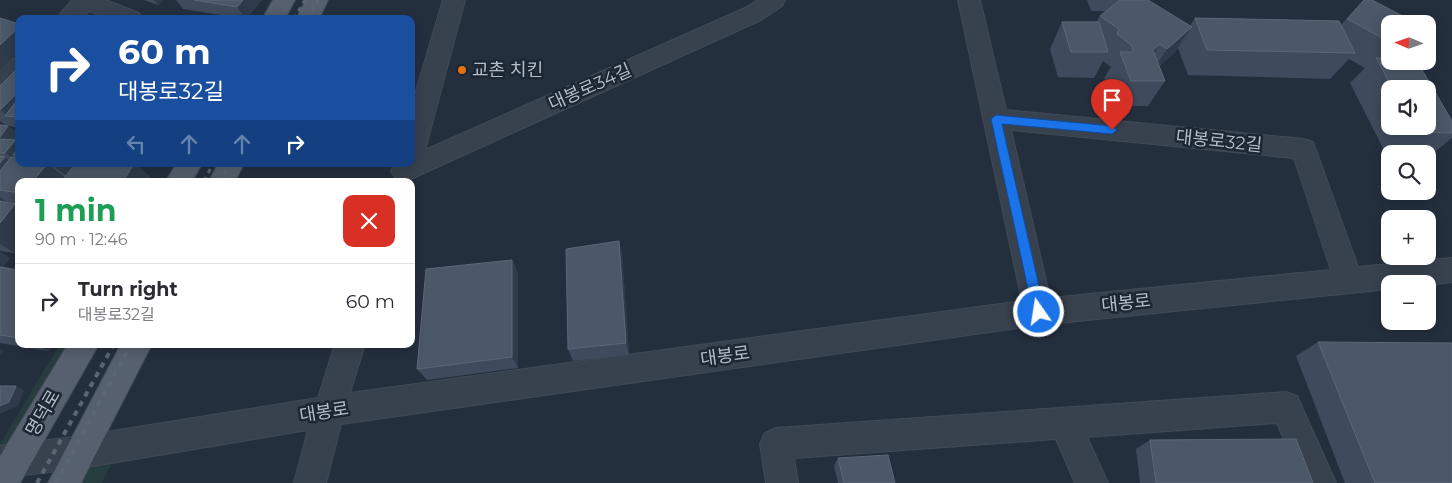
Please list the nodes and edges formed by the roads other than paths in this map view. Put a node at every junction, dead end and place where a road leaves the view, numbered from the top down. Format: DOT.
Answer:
graph roads {
  1 [pos="85,0"];
  2 [pos="284,0"];
  3 [pos="317,0"];
  4 [pos="454,0"];
  5 [pos="774,0"];
  6 [pos="969,0"];
  7 [pos="71,15"];
  8 [pos="121,15"];
  9 [pos="275,15"];
  10 [pos="309,15"];
  11 [pos="15,70"];
  12 [pos="0,86"];
  13 [pos="996,119"];
  14 [pos="415,135"];
  15 [pos="415,156"];
  16 [pos="187,167"];
  17 [pos="181,178"];
  18 [pos="1452,270"];
  19 [pos="1349,281"];
  20 [pos="1039,312"];
  21 [pos="82,348"];
  22 [pos="135,348"];
  23 [pos="349,348"];
  24 [pos="329,411"];
  25 [pos="1065,424"];
  26 [pos="81,452"];
  27 [pos="6,469"];
  28 [pos="64,483"];
  29 [pos="310,483"];
  30 [pos="782,483"];
  31 [pos="1092,483"];
  32 [pos="1320,483"];
  1 -- 7 [label="street"];
  1 -- 8 [label="street"];
  2 -- 9 [label="main road"];
  3 -- 10 [label="main road"];
  4 -- 14 [label="street"];
  5 -- 15 [label="street, 대봉로34길"];
  6 -- 13 [label="street"];
  11 -- 12 [label="street"];
  13 -- 19 [label="street, 대봉로32길"];
  13 -- 20 [label="street"];
  16 -- 17 [label="main road"];
  18 -- 19 [label="street, 대봉로"];
  19 -- 20 [label="street, 대봉로"];
  20 -- 24 [label="street, 대봉로"];
  21 -- 27 [label="main road, 명덕로"];
  22 -- 26 [label="main road"];
  23 -- 24 [label="street"];
  24 -- 26 [label="street, 대봉로"];
  24 -- 29 [label="street"];
  25 -- 30 [label="street"];
  25 -- 31 [label="street"];
  25 -- 32 [label="street"];
  26 -- 27 [label="street, 대봉로"];
  26 -- 28 [label="main road"];
}
